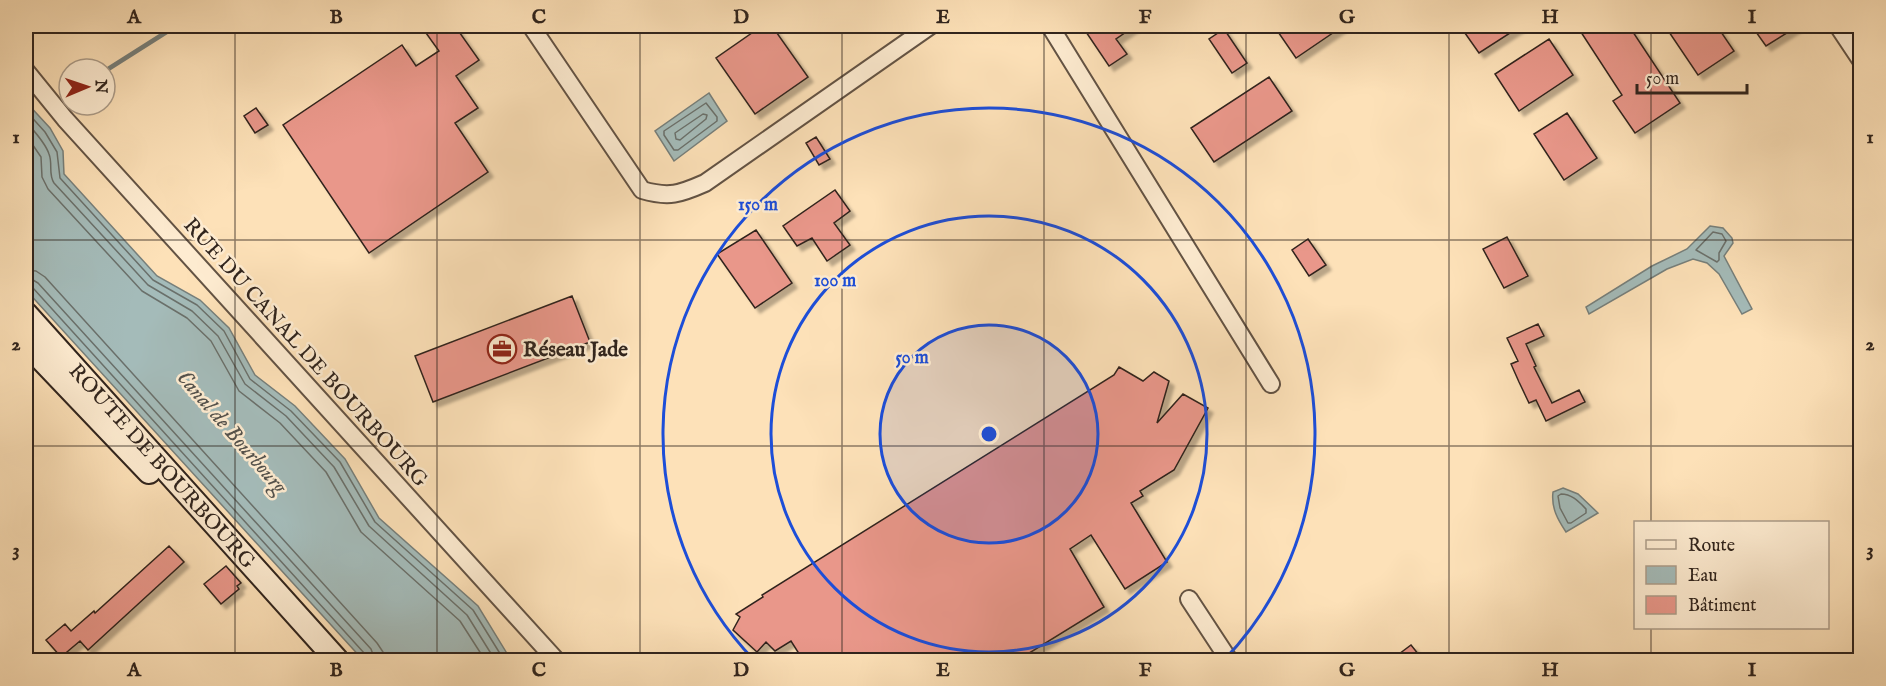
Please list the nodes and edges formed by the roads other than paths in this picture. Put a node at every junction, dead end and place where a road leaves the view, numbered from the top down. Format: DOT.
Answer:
graph roads {
  1 [pos="531,26"];
  2 [pos="930,26"];
  3 [pos="1050,26"];
  4 [pos="1838,26"];
  5 [pos="1860,59"];
  6 [pos="26,71"];
  7 [pos="26,314"];
  8 [pos="26,343"];
  9 [pos="1270,384"];
  10 [pos="1189,599"];
  11 [pos="298,618"];
  12 [pos="337,660"];
  13 [pos="556,660"];
  14 [pos="1229,660"];
  1 -- 2 [label="street"];
  3 -- 9 [label="street"];
  4 -- 5 [label="street"];
  6 -- 13 [label="street, RUE DU CANAL DE BOURBOURG"];
  7 -- 11 [label="main road, ROUTE DE BOURBOURG"];
  8 -- 11 [label="main road, ROUTE DE BOURBOURG"];
  10 -- 14 [label="street"];
  11 -- 12 [label="main road, ROUTE DE BOURBOURG"];
}
